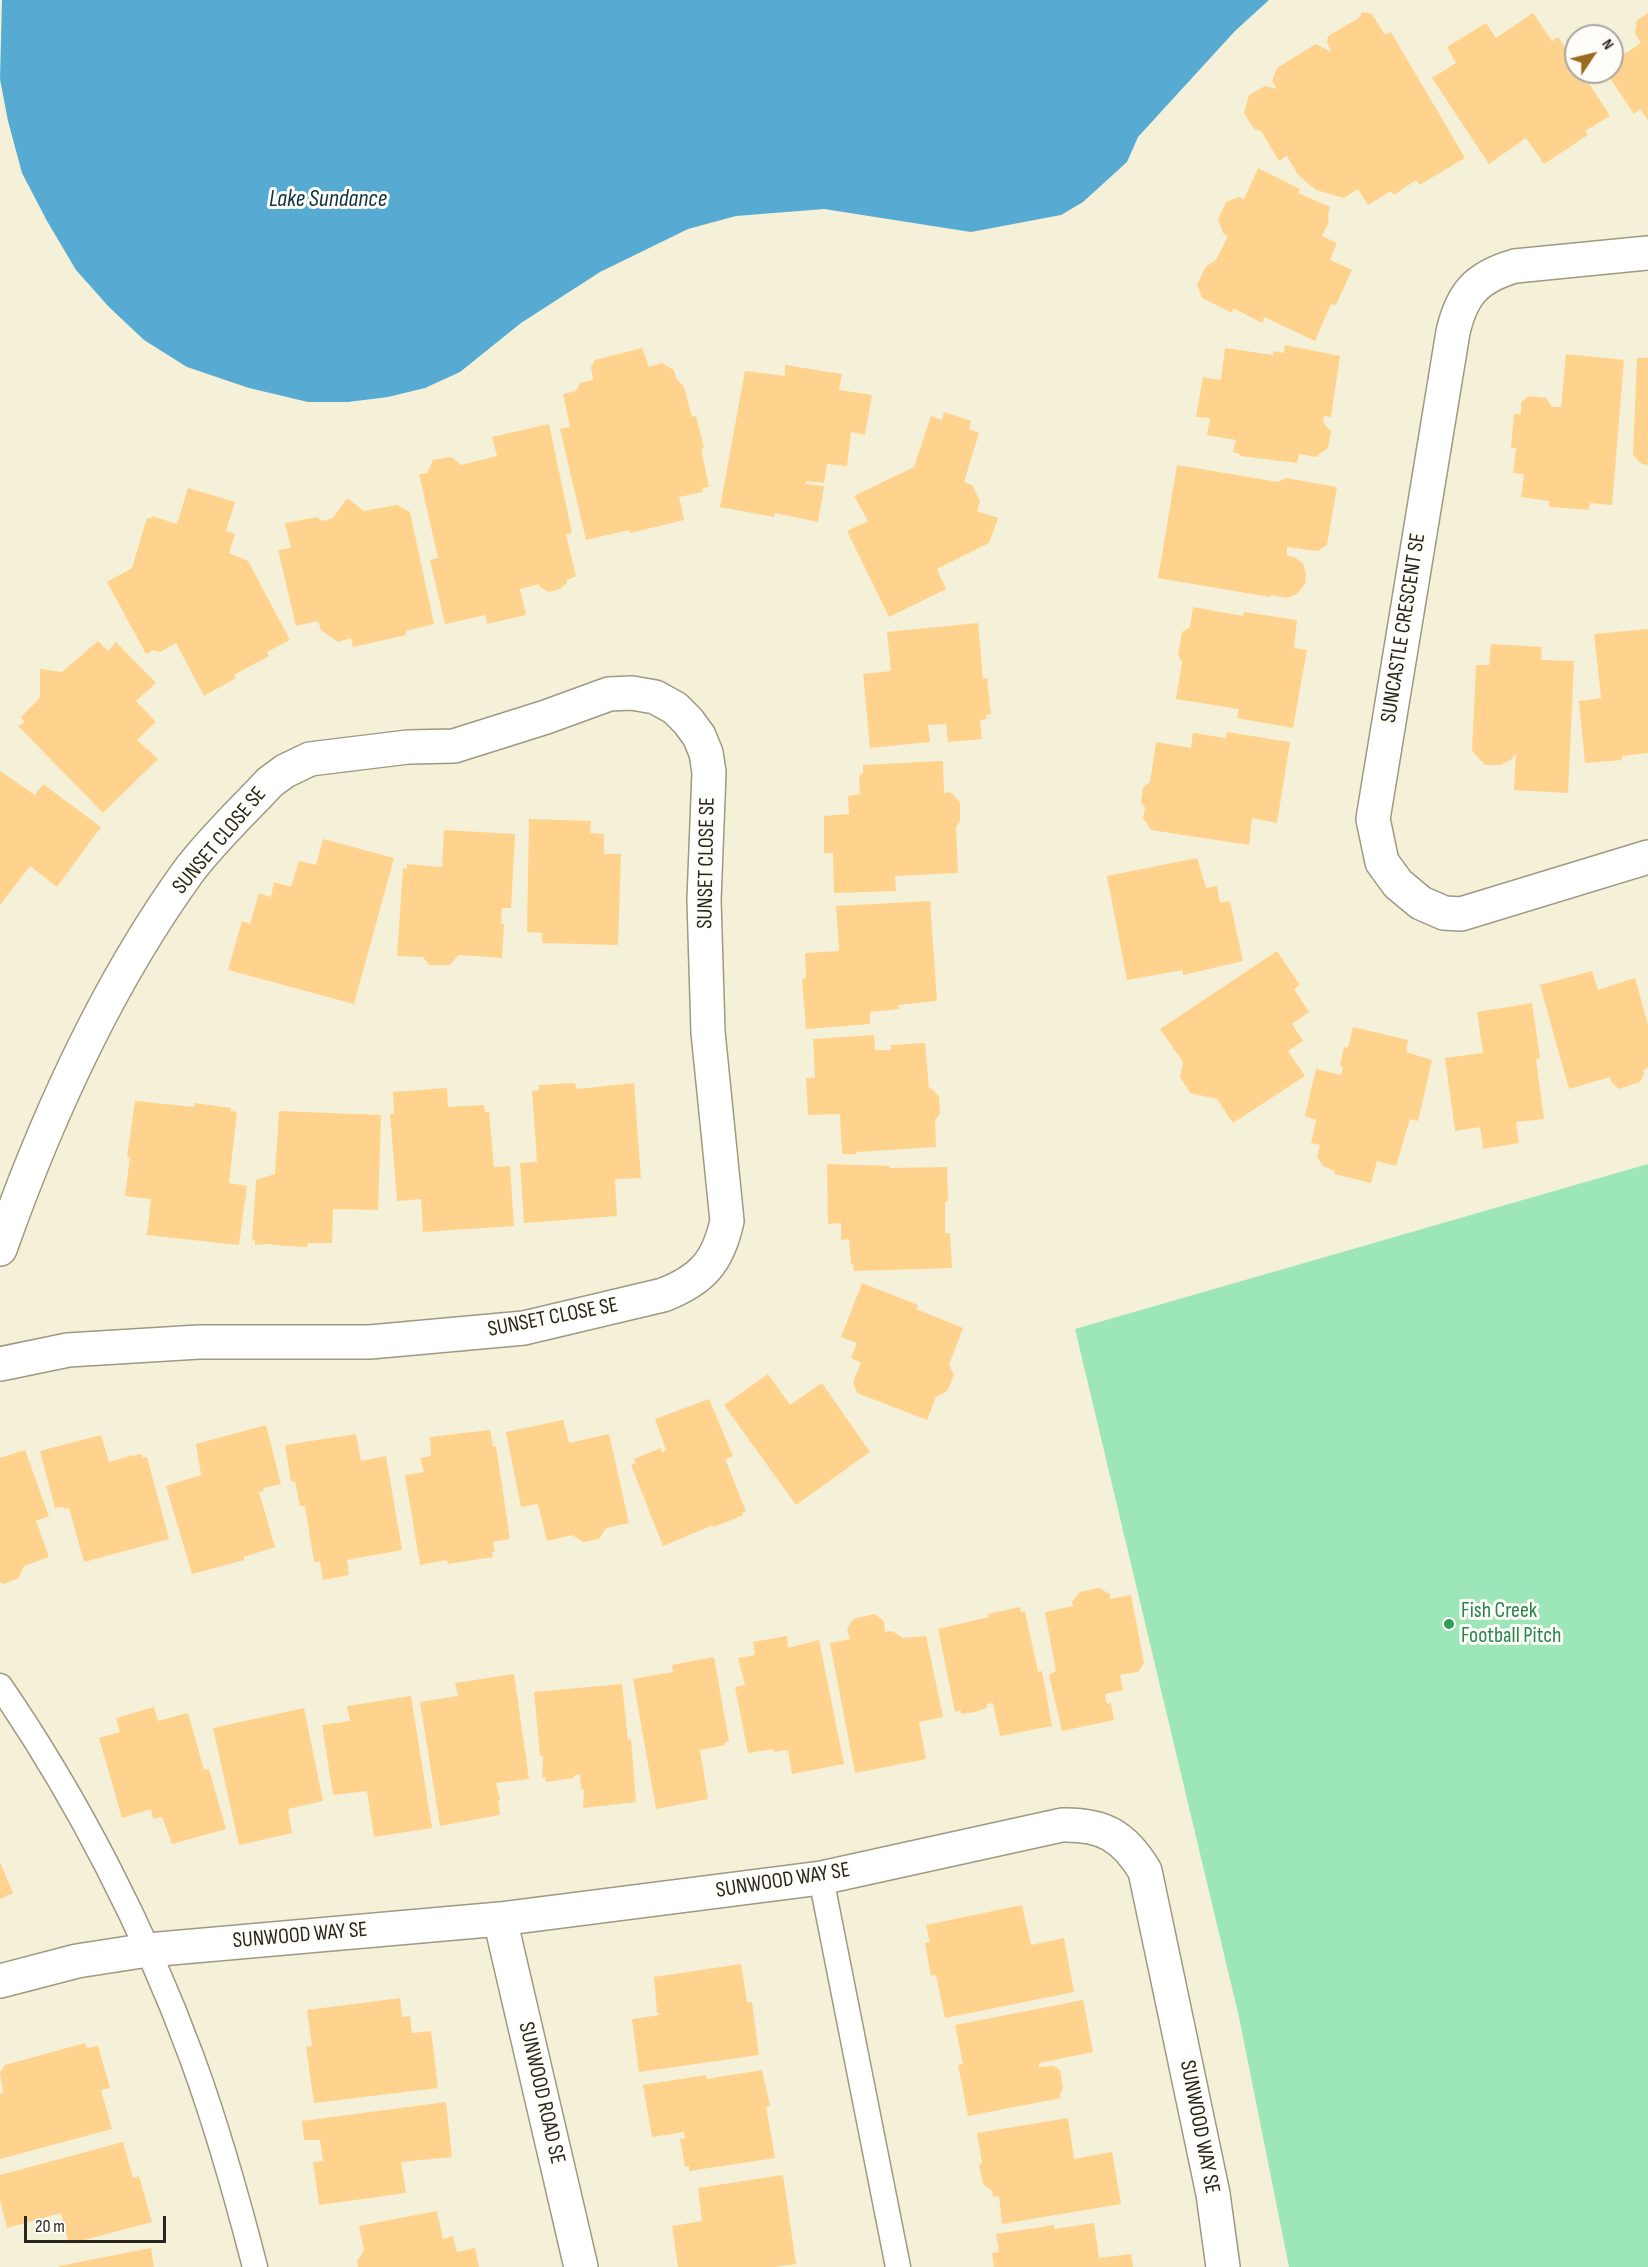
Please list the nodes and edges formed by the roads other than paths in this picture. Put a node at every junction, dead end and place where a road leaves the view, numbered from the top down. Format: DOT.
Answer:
graph roads {
  1 [pos="1648,253"];
  2 [pos="1648,857"];
  3 [pos="0,1249"];
  4 [pos="0,1364"];
  5 [pos="0,1686"];
  6 [pos="821,1878"];
  7 [pos="500,1919"];
  8 [pos="148,1950"];
  9 [pos="0,1981"];
  10 [pos="255,2267"];
  11 [pos="581,2267"];
  12 [pos="898,2267"];
  13 [pos="1223,2267"];
  1 -- 2 [label="street, SUNCASTLE CRESCENT SE"];
  3 -- 4 [label="street, SUNSET CLOSE SE"];
  5 -- 8 [label="lane"];
  6 -- 7 [label="street, SUNWOOD WAY SE"];
  6 -- 12 [label="lane"];
  6 -- 13 [label="street, SUNWOOD WAY SE"];
  7 -- 8 [label="street, SUNWOOD WAY SE"];
  7 -- 11 [label="street, SUNWOOD ROAD SE"];
  8 -- 9 [label="street, SUNWOOD WAY SE"];
  8 -- 10 [label="lane"];
}
